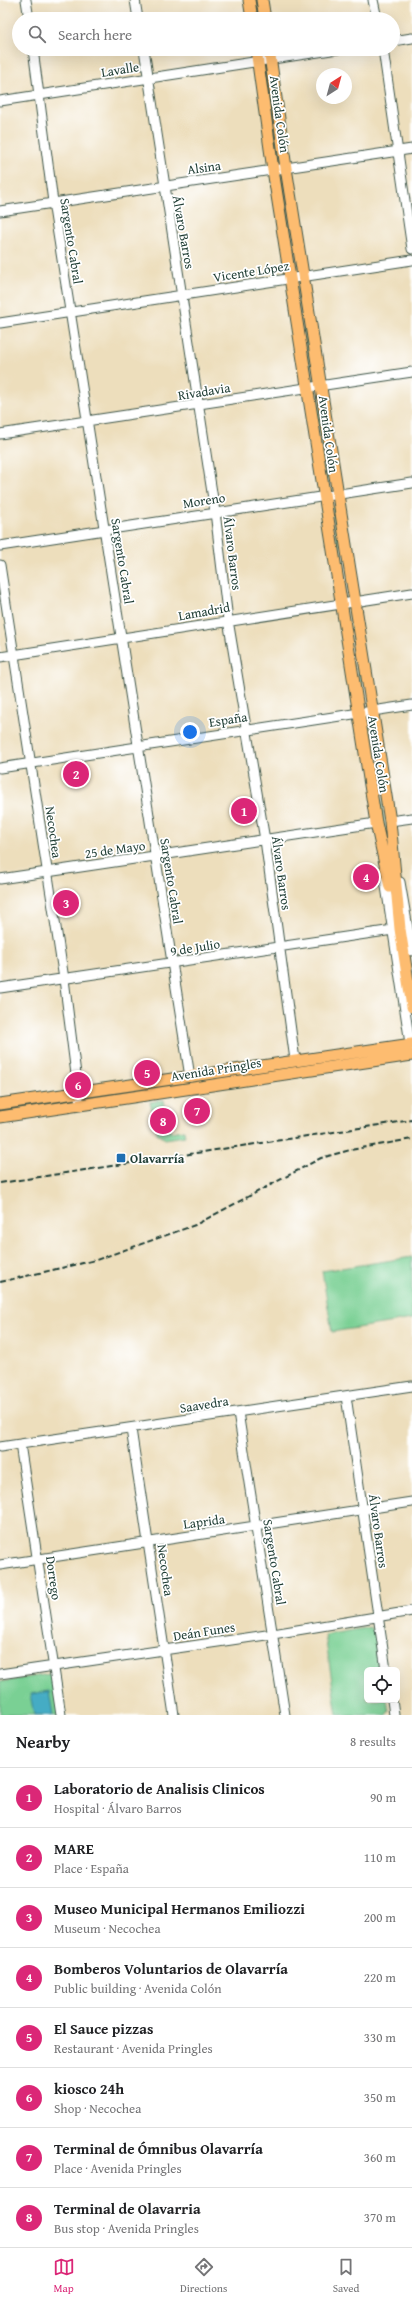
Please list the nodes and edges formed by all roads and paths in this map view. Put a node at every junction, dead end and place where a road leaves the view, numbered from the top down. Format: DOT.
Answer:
graph roads {
  1 [pos="26,0"];
  2 [pos="135,0"];
  3 [pos="249,0"];
  4 [pos="262,0"];
  5 [pos="373,0"];
  6 [pos="27,12"];
  7 [pos="137,12"];
  8 [pos="251,12"];
  9 [pos="263,12"];
  10 [pos="376,12"];
  11 [pos="412,38"];
  12 [pos="400,40"];
  13 [pos="34,56"];
  14 [pos="145,56"];
  15 [pos="257,56"];
  16 [pos="267,56"];
  17 [pos="270,56"];
  18 [pos="384,56"];
  19 [pos="258,62"];
  20 [pos="149,78"];
  21 [pos="39,95"];
  22 [pos="0,101"];
  23 [pos="412,149"];
  24 [pos="396,151"];
  25 [pos="286,168"];
  26 [pos="273,170"];
  27 [pos="163,185"];
  28 [pos="53,202"];
  29 [pos="0,211"];
  30 [pos="412,249"];
  31 [pos="412,260"];
  32 [pos="304,276"];
  33 [pos="291,277"];
  34 [pos="182,296"];
  35 [pos="70,312"];
  36 [pos="0,323"];
  37 [pos="412,372"];
  38 [pos="322,386"];
  39 [pos="308,388"];
  40 [pos="198,405"];
  41 [pos="88,421"];
  42 [pos="0,434"];
  43 [pos="412,483"];
  44 [pos="338,493"];
  45 [pos="324,495"];
  46 [pos="215,512"];
  47 [pos="105,528"];
  48 [pos="0,546"];
  49 [pos="0,565"];
  50 [pos="412,593"];
  51 [pos="356,601"];
  52 [pos="341,604"];
  53 [pos="228,620"];
  54 [pos="122,639"];
  55 [pos="14,654"];
  56 [pos="0,657"];
  57 [pos="412,706"];
  58 [pos="374,712"];
  59 [pos="358,713"];
  60 [pos="245,730"];
  61 [pos="139,747"];
  62 [pos="31,764"];
  63 [pos="0,768"];
  64 [pos="412,818"];
  65 [pos="390,821"];
  66 [pos="376,823"];
  67 [pos="265,840"];
  68 [pos="155,857"];
  69 [pos="47,872"];
  70 [pos="0,879"];
  71 [pos="403,928"];
  72 [pos="279,946"];
  73 [pos="412,951"];
  74 [pos="172,964"];
  75 [pos="64,979"];
  76 [pos="0,988"];
  77 [pos="412,1007"];
  78 [pos="412,1050"];
  79 [pos="295,1060"];
  80 [pos="190,1077"];
  81 [pos="78,1092"];
  82 [pos="0,1104"];
  83 [pos="80,1104"];
  84 [pos="0,1117"];
  85 [pos="412,1386"];
  86 [pos="346,1396"];
  87 [pos="238,1412"];
  88 [pos="130,1429"];
  89 [pos="20,1444"];
  90 [pos="0,1447"];
  91 [pos="412,1502"];
  92 [pos="363,1509"];
  93 [pos="257,1527"];
  94 [pos="149,1541"];
  95 [pos="38,1560"];
  96 [pos="0,1565"];
  97 [pos="412,1611"];
  98 [pos="378,1616"];
  99 [pos="273,1634"];
  100 [pos="165,1650"];
  101 [pos="53,1665"];
  102 [pos="386,1667"];
  103 [pos="0,1674"];
  104 [pos="392,1703"];
  105 [pos="61,1715"];
  106 [pos="174,1715"];
  107 [pos="285,1715"];
  108 [pos="394,1715"];
  1 -- 6 [label="street"];
  2 -- 7 [label="street"];
  3 -- 8 [label="main road"];
  4 -- 9 [label="main road"];
  5 -- 10 [label="street"];
  11 -- 12 [label="street"];
  13 -- 21 [label="street, Sargento Cabral"];
  14 -- 20 [label="street, Álvaro Barros"];
  15 -- 19 [label="main road, Avenida Colón"];
  16 -- 19 [label="street, Lavalle"];
  17 -- 25 [label="main road, Avenida Colón"];
  18 -- 24 [label="street"];
  19 -- 20 [label="street, Lavalle"];
  19 -- 26 [label="main road, Avenida Colón"];
  20 -- 21 [label="street, Lavalle"];
  20 -- 27 [label="street, Álvaro Barros"];
  21 -- 22 [label="street, Lavalle"];
  21 -- 28 [label="street, Sargento Cabral"];
  23 -- 24 [label="street, Alsina"];
  24 -- 25 [label="street, Alsina"];
  24 -- 30 [label="street"];
  25 -- 26 [label="street, Alsina"];
  25 -- 32 [label="main road, Avenida Colón"];
  26 -- 27 [label="street, Alsina"];
  26 -- 33 [label="main road, Avenida Colón"];
  27 -- 28 [label="street, Alsina"];
  27 -- 34 [label="street, Álvaro Barros"];
  28 -- 29 [label="street, Alsina"];
  28 -- 35 [label="street, Sargento Cabral"];
  31 -- 32 [label="street, Vicente López"];
  32 -- 33 [label="street, Vicente López"];
  32 -- 38 [label="main road, Avenida Colón"];
  33 -- 34 [label="street, Vicente López"];
  33 -- 39 [label="main road, Avenida Colón"];
  34 -- 35 [label="street, Vicente López"];
  34 -- 40 [label="street, Álvaro Barros"];
  35 -- 36 [label="street, Vicente López"];
  35 -- 41 [label="street, Sargento Cabral"];
  37 -- 38 [label="street, Rivadavia"];
  38 -- 39 [label="street, Rivadavia"];
  38 -- 44 [label="main road, Avenida Colón"];
  39 -- 40 [label="street, Rivadavia"];
  39 -- 45 [label="main road, Avenida Colón"];
  40 -- 41 [label="street, Rivadavia"];
  40 -- 46 [label="street, Álvaro Barros"];
  41 -- 42 [label="street, Rivadavia"];
  41 -- 47 [label="street, Sargento Cabral"];
  43 -- 44 [label="street, Moreno"];
  44 -- 45 [label="street, Moreno"];
  44 -- 51 [label="main road, Avenida Colón"];
  45 -- 46 [label="street, Moreno"];
  45 -- 52 [label="main road, Avenida Colón"];
  46 -- 47 [label="street, Moreno"];
  46 -- 53 [label="street, Álvaro Barros"];
  47 -- 48 [label="street, Moreno"];
  47 -- 54 [label="street, Sargento Cabral"];
  49 -- 55 [label="street, Necochea"];
  50 -- 51 [label="street, Lamadrid"];
  51 -- 52 [label="street, Lamadrid"];
  51 -- 58 [label="main road, Avenida Colón"];
  52 -- 53 [label="street, Lamadrid"];
  52 -- 59 [label="main road, Avenida Colón"];
  53 -- 54 [label="street, Lamadrid"];
  53 -- 60 [label="street, Álvaro Barros"];
  54 -- 55 [label="street, Lamadrid"];
  54 -- 61 [label="street, Sargento Cabral"];
  55 -- 56 [label="street, Lamadrid"];
  55 -- 62 [label="street, Necochea"];
  57 -- 58 [label="street, España"];
  58 -- 59 [label="street, España"];
  58 -- 65 [label="main road, Avenida Colón"];
  59 -- 60 [label="street, España"];
  59 -- 66 [label="main road, Avenida Colón"];
  60 -- 61 [label="street, España"];
  60 -- 67 [label="street, Álvaro Barros"];
  61 -- 62 [label="street, España"];
  61 -- 68 [label="street, Sargento Cabral"];
  62 -- 63 [label="street, España"];
  62 -- 69 [label="street, Necochea"];
  64 -- 65 [label="street"];
  65 -- 71 [label="main road, Avenida Colón"];
  66 -- 67 [label="street, 25 de Mayo"];
  66 -- 71 [label="main road, Avenida Colón"];
  67 -- 68 [label="street, 25 de Mayo"];
  67 -- 72 [label="street, Álvaro Barros"];
  68 -- 69 [label="street, 25 de Mayo"];
  68 -- 74 [label="street, Sargento Cabral"];
  69 -- 70 [label="street, 25 de Mayo"];
  69 -- 75 [label="street, Necochea"];
  71 -- 72 [label="street, 9 de Julio"];
  71 -- 73 [label="street, Avenida Colón"];
  71 -- 77 [label="main road, Avenida Colón"];
  71 -- 78 [label="street, Avenida Colón"];
  72 -- 74 [label="street, 9 de Julio"];
  72 -- 79 [label="street, Álvaro Barros"];
  74 -- 75 [label="street, 9 de Julio"];
  74 -- 80 [label="street, Sargento Cabral"];
  75 -- 76 [label="street, 9 de Julio"];
  75 -- 81 [label="street, Necochea"];
  78 -- 79 [label="main road, Avenida Pringles"];
  78 -- 83 [label="main road, Avenida Pringles"];
  79 -- 80 [label="main road, Avenida Pringles"];
  80 -- 81 [label="main road, Avenida Pringles"];
  81 -- 82 [label="main road, Avenida Pringles"];
  81 -- 83 [label="street, Necochea"];
  83 -- 84 [label="main road, Avenida Pringles"];
  85 -- 86 [label="street, Saavedra"];
  86 -- 87 [label="street, Saavedra"];
  86 -- 92 [label="street, Álvaro Barros"];
  87 -- 88 [label="street, Saavedra"];
  87 -- 93 [label="street, Sargento Cabral"];
  88 -- 89 [label="street, Saavedra"];
  88 -- 94 [label="street, Necochea"];
  89 -- 90 [label="street, Saavedra"];
  89 -- 95 [label="street, Dorrego"];
  91 -- 92 [label="street, Laprida"];
  92 -- 93 [label="street, Laprida"];
  92 -- 98 [label="street, Álvaro Barros"];
  93 -- 94 [label="street, Laprida"];
  93 -- 99 [label="street, Sargento Cabral"];
  94 -- 95 [label="street, Laprida"];
  94 -- 100 [label="street, Necochea"];
  95 -- 96 [label="street, Laprida"];
  95 -- 101 [label="street, Dorrego"];
  97 -- 98 [label="street, Deán Funes"];
  98 -- 99 [label="street, Deán Funes"];
  98 -- 102 [label="street, Álvaro Barros"];
  99 -- 100 [label="street, Deán Funes"];
  99 -- 107 [label="street, Sargento Cabral"];
  100 -- 101 [label="street, Deán Funes"];
  100 -- 106 [label="street, Necochea"];
  101 -- 103 [label="street, Deán Funes"];
  101 -- 105 [label="street, Dorrego"];
  104 -- 108 [label="street"];
}
